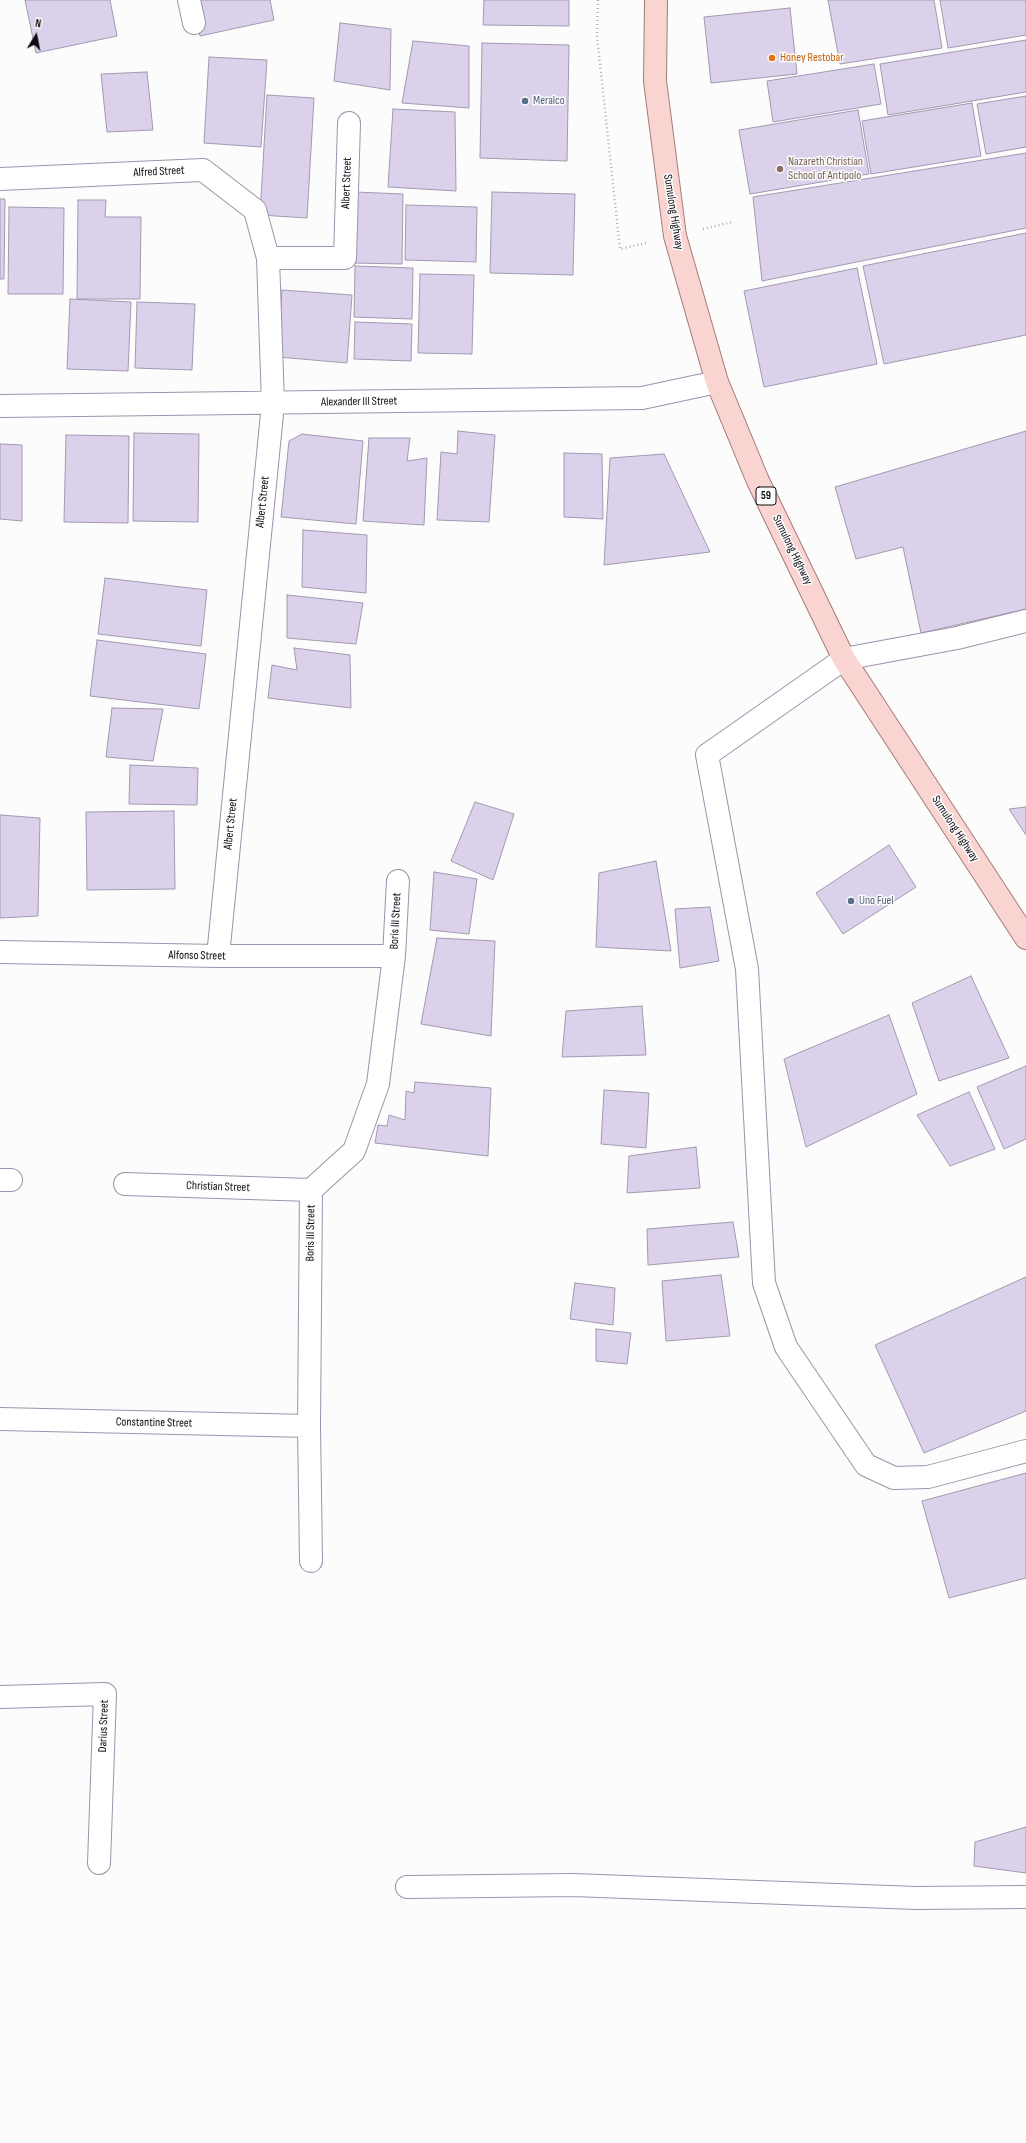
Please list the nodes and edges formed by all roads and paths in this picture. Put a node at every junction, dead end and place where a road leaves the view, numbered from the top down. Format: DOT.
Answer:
graph roads {
  1 [pos="189,0"];
  2 [pos="598,0"];
  3 [pos="656,0"];
  4 [pos="194,23"];
  5 [pos="349,122"];
  6 [pos="0,179"];
  7 [pos="620,249"];
  8 [pos="268,258"];
  9 [pos="717,382"];
  10 [pos="273,404"];
  11 [pos="0,406"];
  12 [pos="1026,621"];
  13 [pos="844,659"];
  14 [pos="398,881"];
  15 [pos="1026,938"];
  16 [pos="0,952"];
  17 [pos="218,956"];
  18 [pos="394,956"];
  19 [pos="125,1184"];
  20 [pos="311,1190"];
  21 [pos="0,1419"];
  22 [pos="309,1426"];
  23 [pos="1026,1451"];
  24 [pos="310,1561"];
  25 [pos="0,1697"];
  26 [pos="99,1863"];
  27 [pos="407,1887"];
  28 [pos="1026,1897"];
  1 -- 4 [label="street"];
  2 -- 7 [label="path"];
  3 -- 9 [label="main road, Sumulong Highway / 59"];
  5 -- 8 [label="street, Albert Street"];
  6 -- 8 [label="street, Alfred Street"];
  8 -- 10 [label="street, Albert Street"];
  9 -- 10 [label="street, Alexander III Street"];
  9 -- 13 [label="main road, Sumulong Highway / 59"];
  10 -- 11 [label="street, Alexander III Street"];
  10 -- 17 [label="street, Albert Street"];
  12 -- 13 [label="street"];
  13 -- 15 [label="main road, Sumulong Highway / 59"];
  13 -- 23 [label="street"];
  14 -- 18 [label="street, Boris III Street"];
  16 -- 17 [label="street, Alfonso Street"];
  17 -- 18 [label="street, Alfonso Street"];
  18 -- 20 [label="street, Boris III Street"];
  19 -- 20 [label="street, Christian Street"];
  20 -- 22 [label="street, Boris III Street"];
  21 -- 22 [label="street, Constantine Street"];
  22 -- 24 [label="street, Boris III Street"];
  25 -- 26 [label="street, Darius Street"];
  27 -- 28 [label="street"];
}
